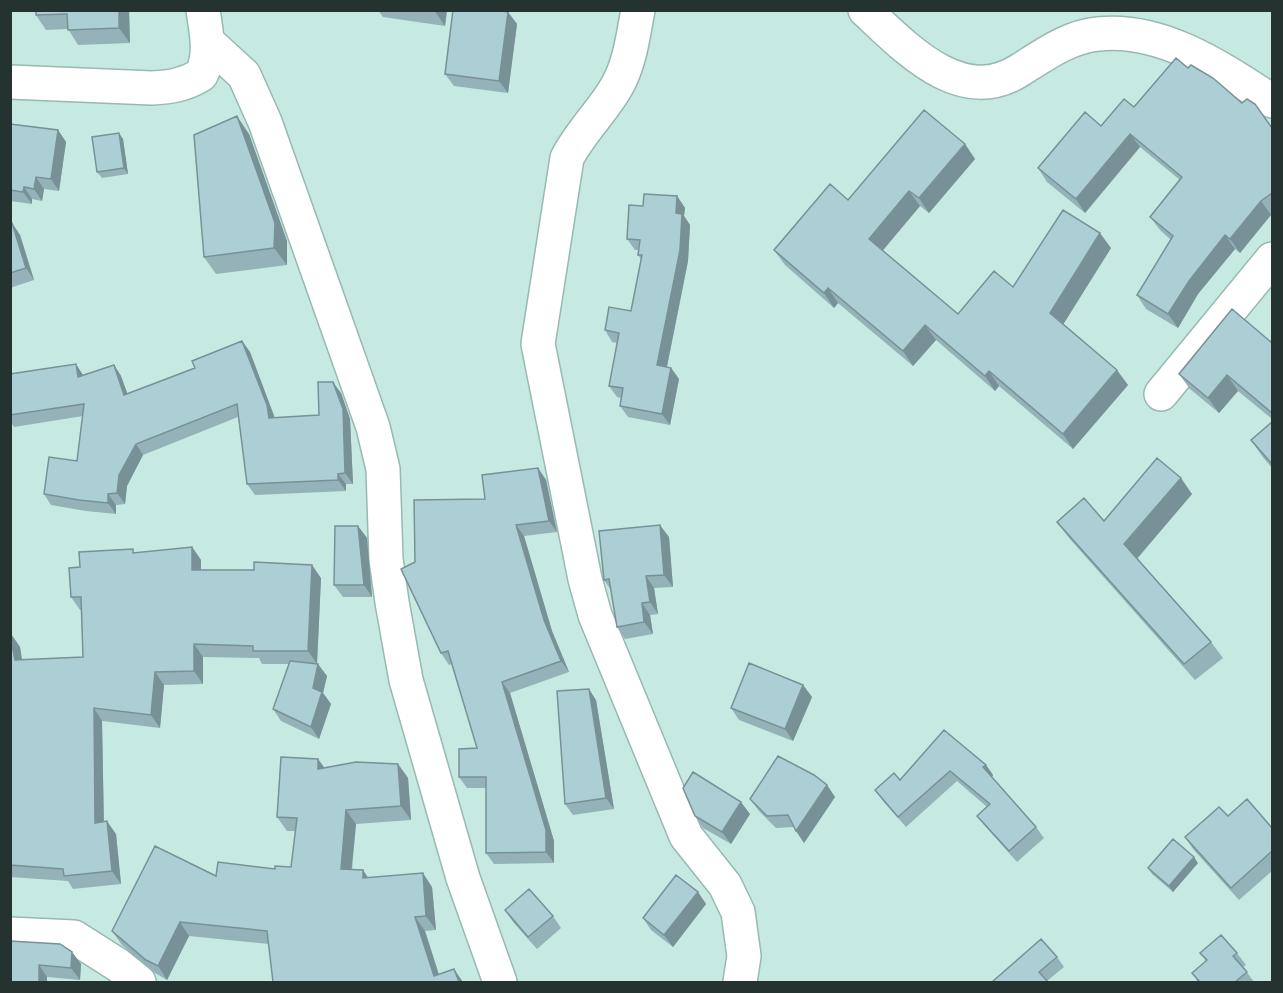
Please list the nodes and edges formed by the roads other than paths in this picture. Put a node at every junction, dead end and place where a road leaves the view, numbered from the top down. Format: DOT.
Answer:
graph roads {
  1 [pos="202,10"];
  2 [pos="638,10"];
  3 [pos="865,10"];
  4 [pos="208,42"];
  5 [pos="10,82"];
  6 [pos="1272,101"];
  7 [pos="1272,259"];
  8 [pos="1161,394"];
  9 [pos="10,934"];
  10 [pos="139,982"];
  11 [pos="500,982"];
  12 [pos="740,982"];
  1 -- 4 [label="street"];
  2 -- 12 [label="street"];
  3 -- 6 [label="street"];
  4 -- 5 [label="street"];
  4 -- 11 [label="street"];
  7 -- 8 [label="street"];
  9 -- 10 [label="street"];
}
